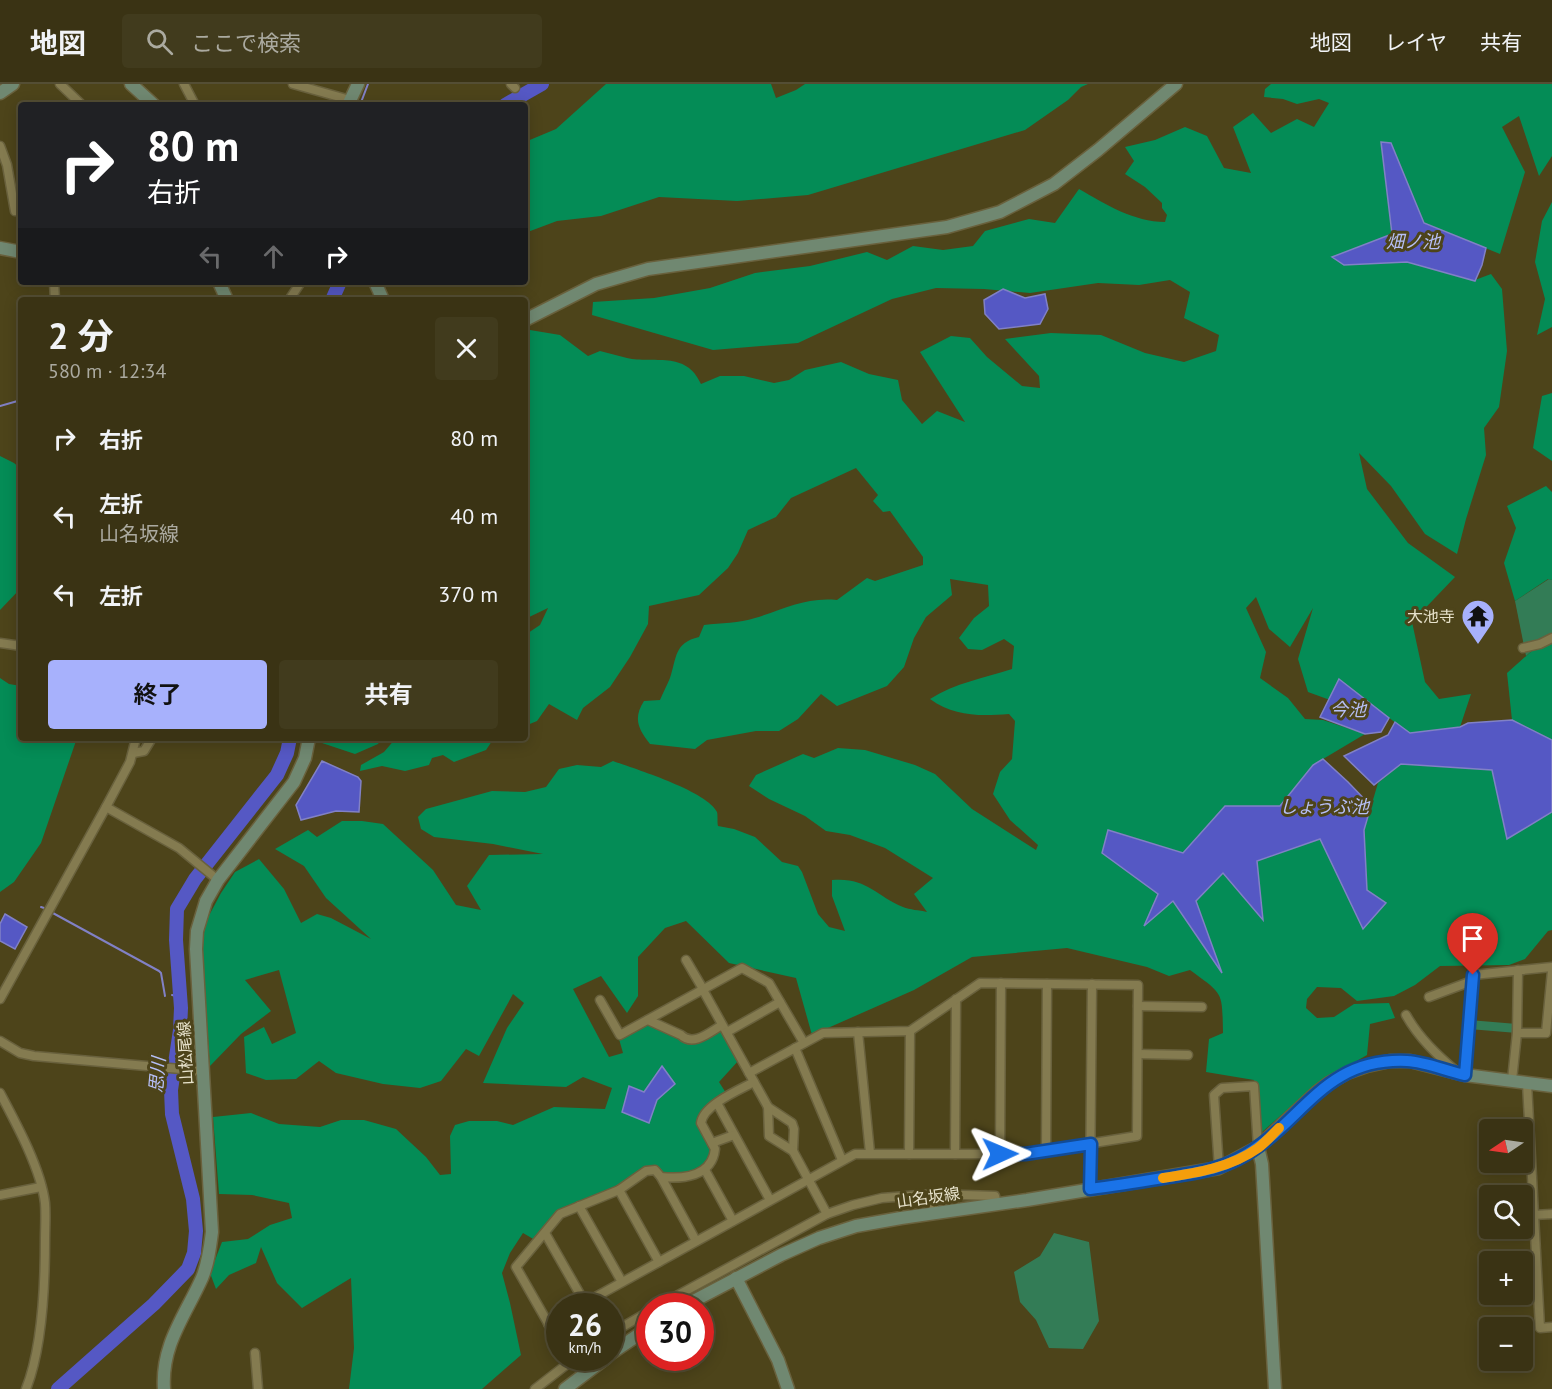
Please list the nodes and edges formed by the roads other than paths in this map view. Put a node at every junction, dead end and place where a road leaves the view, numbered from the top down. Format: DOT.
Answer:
graph roads {
  1 [pos="13,84"];
  2 [pos="60,84"];
  3 [pos="131,84"];
  4 [pos="184,84"];
  5 [pos="293,84"];
  6 [pos="358,84"];
  7 [pos="1176,84"];
  8 [pos="0,93"];
  9 [pos="79,102"];
  10 [pos="151,102"];
  11 [pos="193,102"];
  12 [pos="349,102"];
  13 [pos="1,153"];
  14 [pos="15,211"];
  15 [pos="0,248"];
  16 [pos="18,251"];
  17 [pos="528,318"];
  18 [pos="1552,638"];
  19 [pos="0,643"];
  20 [pos="18,646"];
  21 [pos="1523,648"];
  22 [pos="135,741"];
  23 [pos="150,741"];
  24 [pos="308,741"];
  25 [pos="133,753"];
  26 [pos="106,807"];
  27 [pos="214,877"];
  28 [pos="686,960"];
  29 [pos="1552,969"];
  30 [pos="1518,970"];
  31 [pos="1472,981"];
  32 [pos="1001,983"];
  33 [pos="1047,984"];
  34 [pos="1092,984"];
  35 [pos="703,990"];
  36 [pos="1429,997"];
  37 [pos="0,999"];
  38 [pos="956,999"];
  39 [pos="600,1000"];
  40 [pos="780,1002"];
  41 [pos="1138,1006"];
  42 [pos="1202,1007"];
  43 [pos="1406,1015"];
  44 [pos="648,1020"];
  45 [pos="1550,1020"];
  46 [pos="725,1028"];
  47 [pos="910,1031"];
  48 [pos="858,1032"];
  49 [pos="1517,1033"];
  50 [pos="0,1041"];
  51 [pos="804,1043"];
  52 [pos="795,1048"];
  53 [pos="1138,1054"];
  54 [pos="1188,1055"];
  55 [pos="203,1071"];
  56 [pos="750,1073"];
  57 [pos="1462,1074"];
  58 [pos="1512,1080"];
  59 [pos="754,1082"];
  60 [pos="1527,1083"];
  61 [pos="1552,1086"];
  62 [pos="0,1093"];
  63 [pos="717,1103"];
  64 [pos="768,1107"];
  65 [pos="734,1135"];
  66 [pos="712,1143"];
  67 [pos="1091,1144"];
  68 [pos="1258,1148"];
  69 [pos="1046,1150"];
  70 [pos="793,1151"];
  71 [pos="870,1153"];
  72 [pos="909,1154"];
  73 [pos="955,1154"];
  74 [pos="1000,1154"];
  75 [pos="842,1160"];
  76 [pos="1219,1168"];
  77 [pos="705,1170"];
  78 [pos="660,1178"];
  79 [pos="808,1179"];
  80 [pos="1532,1185"];
  81 [pos="41,1188"];
  82 [pos="1090,1189"];
  83 [pos="620,1190"];
  84 [pos="933,1194"];
  85 [pos="0,1195"];
  86 [pos="770,1200"];
  87 [pos="997,1204"];
  88 [pos="579,1206"];
  89 [pos="934,1213"];
  90 [pos="1552,1214"];
  91 [pos="827,1215"];
  92 [pos="1533,1215"];
  93 [pos="733,1221"];
  94 [pos="545,1233"];
  95 [pos="696,1241"];
  96 [pos="659,1262"];
  97 [pos="736,1278"];
  98 [pos="622,1282"];
  99 [pos="576,1293"];
  100 [pos="603,1293"];
  101 [pos="682,1293"];
  102 [pos="708,1293"];
  103 [pos="546,1320"];
  104 [pos="1552,1327"];
  105 [pos="255,1353"];
  106 [pos="557,1371"];
  107 [pos="589,1371"];
  108 [pos="26,1389"];
  109 [pos="164,1389"];
  110 [pos="258,1389"];
  111 [pos="535,1389"];
  112 [pos="565,1389"];
  113 [pos="788,1389"];
  114 [pos="1275,1389"];
  1 -- 8 [label="main road"];
  2 -- 9 [label="street"];
  3 -- 10 [label="main road"];
  4 -- 11 [label="street"];
  5 -- 12 [label="street"];
  6 -- 12 [label="main road"];
  7 -- 17 [label="main road"];
  13 -- 14 [label="street"];
  15 -- 16 [label="main road"];
  18 -- 21 [label="street"];
  19 -- 20 [label="street"];
  22 -- 25 [label="street"];
  23 -- 25 [label="street"];
  24 -- 27 [label="main road, 山松尾線"];
  25 -- 26 [label="street"];
  26 -- 27 [label="street"];
  26 -- 37 [label="street"];
  27 -- 55 [label="main road, 山松尾線"];
  28 -- 35 [label="street"];
  29 -- 30 [label="street"];
  29 -- 45 [label="street"];
  30 -- 31 [label="street"];
  30 -- 49 [label="street"];
  31 -- 36 [label="street"];
  31 -- 57 [label="street"];
  32 -- 33 [label="street"];
  32 -- 38 [label="street"];
  32 -- 74 [label="street"];
  33 -- 34 [label="street"];
  33 -- 69 [label="street"];
  34 -- 41 [label="street"];
  34 -- 67 [label="street"];
  35 -- 40 [label="street"];
  35 -- 44 [label="street"];
  35 -- 46 [label="street"];
  38 -- 47 [label="street"];
  38 -- 73 [label="street"];
  39 -- 44 [label="street"];
  40 -- 46 [label="street"];
  40 -- 51 [label="street"];
  41 -- 42 [label="street"];
  41 -- 53 [label="street"];
  43 -- 57 [label="street"];
  44 -- 46 [label="street"];
  45 -- 49 [label="street"];
  46 -- 56 [label="street"];
  47 -- 48 [label="street"];
  47 -- 72 [label="street"];
  48 -- 51 [label="street"];
  48 -- 71 [label="street"];
  49 -- 58 [label="street"];
  50 -- 55 [label="street"];
  51 -- 52 [label="street"];
  52 -- 56 [label="street"];
  52 -- 75 [label="street"];
  53 -- 54 [label="street"];
  53 -- 67 [label="street"];
  55 -- 109 [label="main road, 山松尾線"];
  56 -- 59 [label="street"];
  57 -- 58 [label="main road, 山名坂線"];
  57 -- 68 [label="main road, 山名坂線"];
  58 -- 60 [label="main road, 山名坂線"];
  59 -- 63 [label="street"];
  59 -- 64 [label="street"];
  60 -- 61 [label="main road, 山名坂線"];
  60 -- 80 [label="street"];
  62 -- 81 [label="street"];
  63 -- 65 [label="street"];
  63 -- 66 [label="street"];
  64 -- 70 [label="street"];
  64 -- 70 [label="street"];
  65 -- 66 [label="street"];
  65 -- 86 [label="street"];
  66 -- 77 [label="street"];
  67 -- 69 [label="street"];
  67 -- 82 [label="street"];
  68 -- 76 [label="main road, 山名坂線"];
  68 -- 76 [label="street"];
  68 -- 114 [label="main road"];
  69 -- 74 [label="street"];
  70 -- 79 [label="street"];
  71 -- 72 [label="street"];
  71 -- 75 [label="street"];
  72 -- 73 [label="street"];
  73 -- 74 [label="street"];
  75 -- 79 [label="street"];
  76 -- 82 [label="main road, 山名坂線"];
  77 -- 78 [label="street"];
  77 -- 93 [label="street"];
  78 -- 83 [label="street"];
  78 -- 95 [label="street"];
  79 -- 86 [label="street"];
  79 -- 91 [label="street"];
  81 -- 85 [label="street"];
  81 -- 108 [label="street"];
  82 -- 87 [label="main road, 山名坂線"];
  83 -- 88 [label="street"];
  83 -- 96 [label="street"];
  84 -- 87 [label="street"];
  84 -- 89 [label="street"];
  84 -- 91 [label="street"];
  86 -- 93 [label="street"];
  87 -- 89 [label="main road, 山名坂線"];
  88 -- 94 [label="street"];
  88 -- 98 [label="street"];
  89 -- 97 [label="main road, 山名坂線"];
  90 -- 92 [label="street"];
  91 -- 101 [label="street"];
  92 -- 104 [label="street"];
  93 -- 95 [label="street"];
  94 -- 99 [label="street"];
  94 -- 103 [label="street"];
  95 -- 96 [label="street"];
  96 -- 98 [label="street"];
  97 -- 102 [label="main road, 山名坂線"];
  97 -- 113 [label="main road"];
  98 -- 100 [label="street"];
  105 -- 110 [label="street"];
  106 -- 111 [label="street"];
  107 -- 112 [label="main road"];
}
